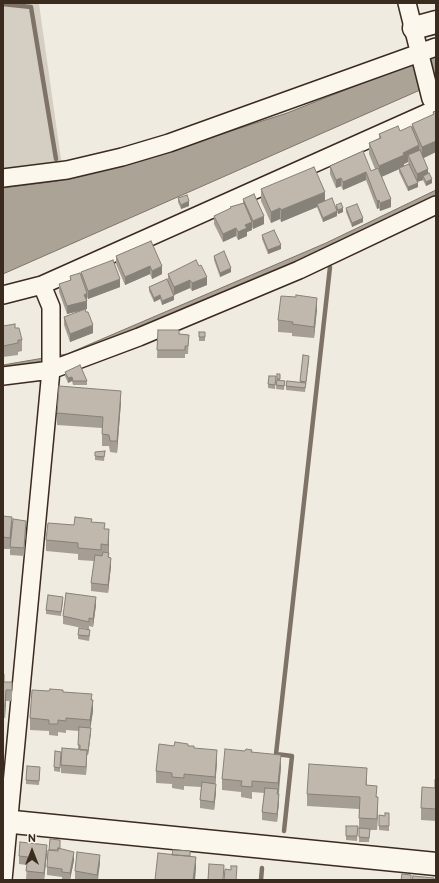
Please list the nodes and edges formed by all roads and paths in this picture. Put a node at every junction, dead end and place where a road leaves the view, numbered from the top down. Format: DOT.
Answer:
graph roads {
  1 [pos="407,3"];
  2 [pos="436,22"];
  3 [pos="414,28"];
  4 [pos="436,47"];
  5 [pos="420,52"];
  6 [pos="433,99"];
  7 [pos="3,178"];
  8 [pos="436,205"];
  9 [pos="42,285"];
  10 [pos="3,295"];
  11 [pos="51,363"];
  12 [pos="3,376"];
  13 [pos="6,821"];
  14 [pos="436,864"];
  15 [pos="3,880"];
  1 -- 3 [label="street"];
  2 -- 3 [label="street"];
  3 -- 5 [label="street"];
  4 -- 5 [label="street"];
  5 -- 6 [label="street"];
  5 -- 7 [label="street"];
  6 -- 9 [label="street"];
  8 -- 11 [label="street"];
  9 -- 10 [label="street"];
  9 -- 11 [label="street"];
  11 -- 12 [label="street"];
  11 -- 13 [label="street"];
  13 -- 14 [label="street"];
  13 -- 15 [label="street"];
}
